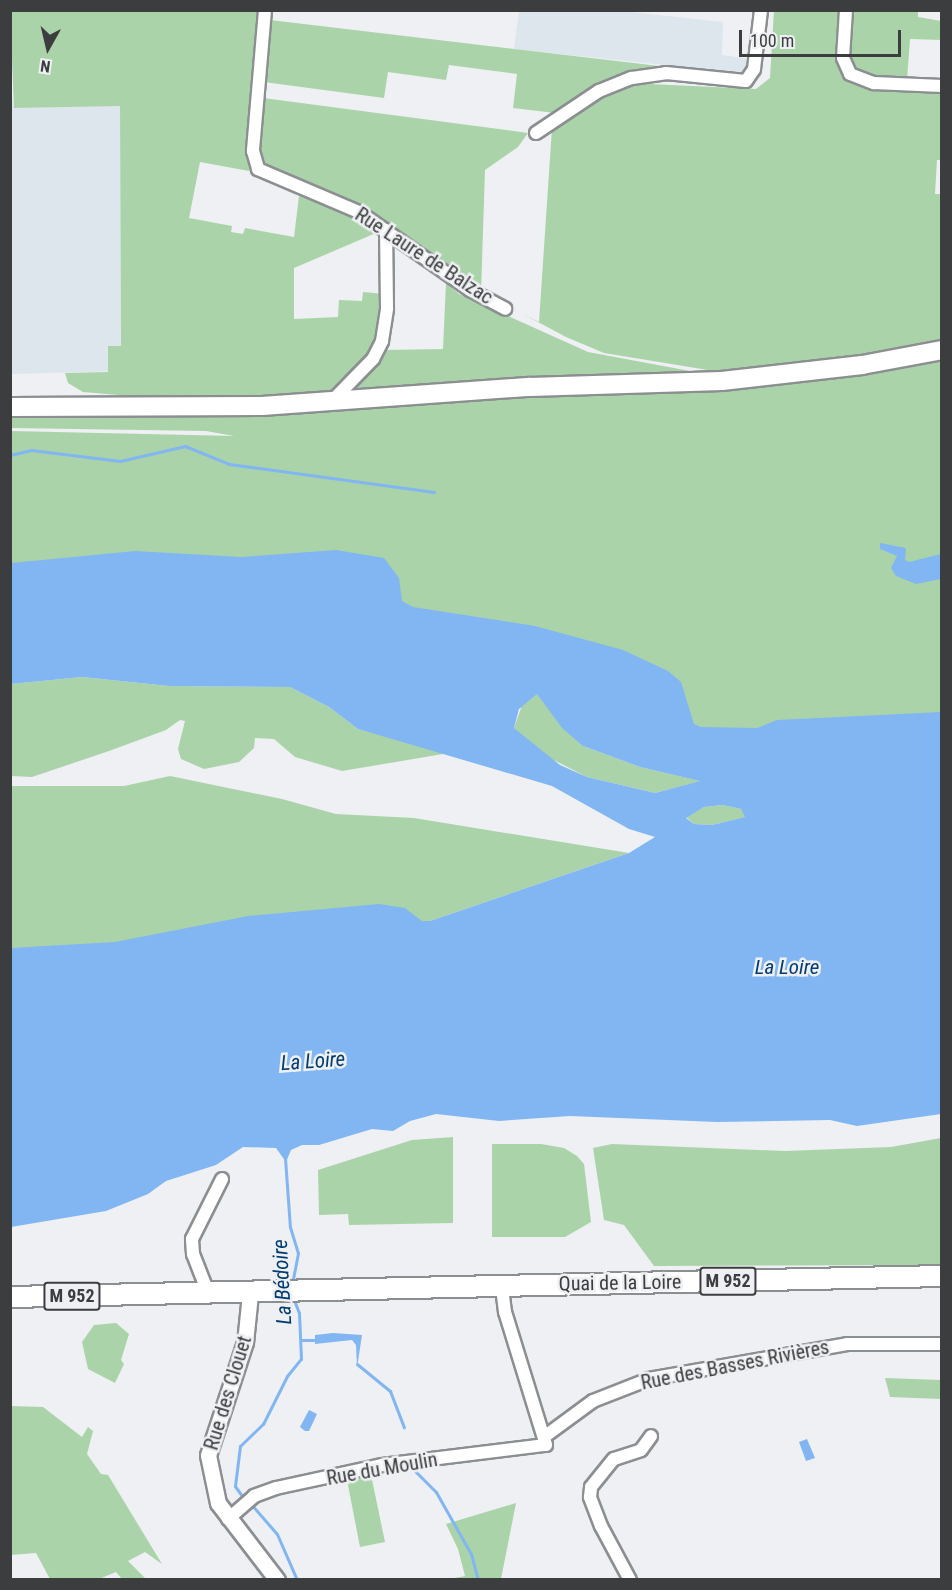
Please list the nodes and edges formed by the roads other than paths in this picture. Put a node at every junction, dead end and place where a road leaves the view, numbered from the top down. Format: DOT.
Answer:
graph roads {
  1 [pos="265,10"];
  2 [pos="761,10"];
  3 [pos="846,10"];
  4 [pos="942,86"];
  5 [pos="536,133"];
  6 [pos="386,230"];
  7 [pos="505,309"];
  8 [pos="942,350"];
  9 [pos="10,394"];
  10 [pos="330,403"];
  11 [pos="149,405"];
  12 [pos="10,407"];
  13 [pos="222,1179"];
  14 [pos="942,1276"];
  15 [pos="508,1286"];
  16 [pos="250,1294"];
  17 [pos="209,1295"];
  18 [pos="10,1297"];
  19 [pos="942,1344"];
  20 [pos="651,1436"];
  21 [pos="545,1441"];
  22 [pos="228,1519"];
  23 [pos="277,1580"];
  24 [pos="630,1580"];
  1 -- 6 [label="street, Rue Laure de Balzac"];
  2 -- 5 [label="street"];
  3 -- 4 [label="street"];
  6 -- 7 [label="street, Rue Laure de Balzac"];
  6 -- 10 [label="street"];
  8 -- 10 [label="main road"];
  9 -- 11 [label="main road"];
  10 -- 11 [label="main road"];
  11 -- 12 [label="main road"];
  13 -- 17 [label="street"];
  14 -- 15 [label="main road, Quai de la Loire / M 952"];
  15 -- 16 [label="main road, M 952"];
  15 -- 21 [label="street"];
  16 -- 17 [label="main road, M 952"];
  16 -- 22 [label="street, Rue des Clouet"];
  17 -- 18 [label="main road, M 952"];
  19 -- 21 [label="street, Rue des Basses Rivières"];
  20 -- 24 [label="street"];
  21 -- 22 [label="street, Rue du Moulin"];
  22 -- 23 [label="street, Rue des Clouet"];
}
